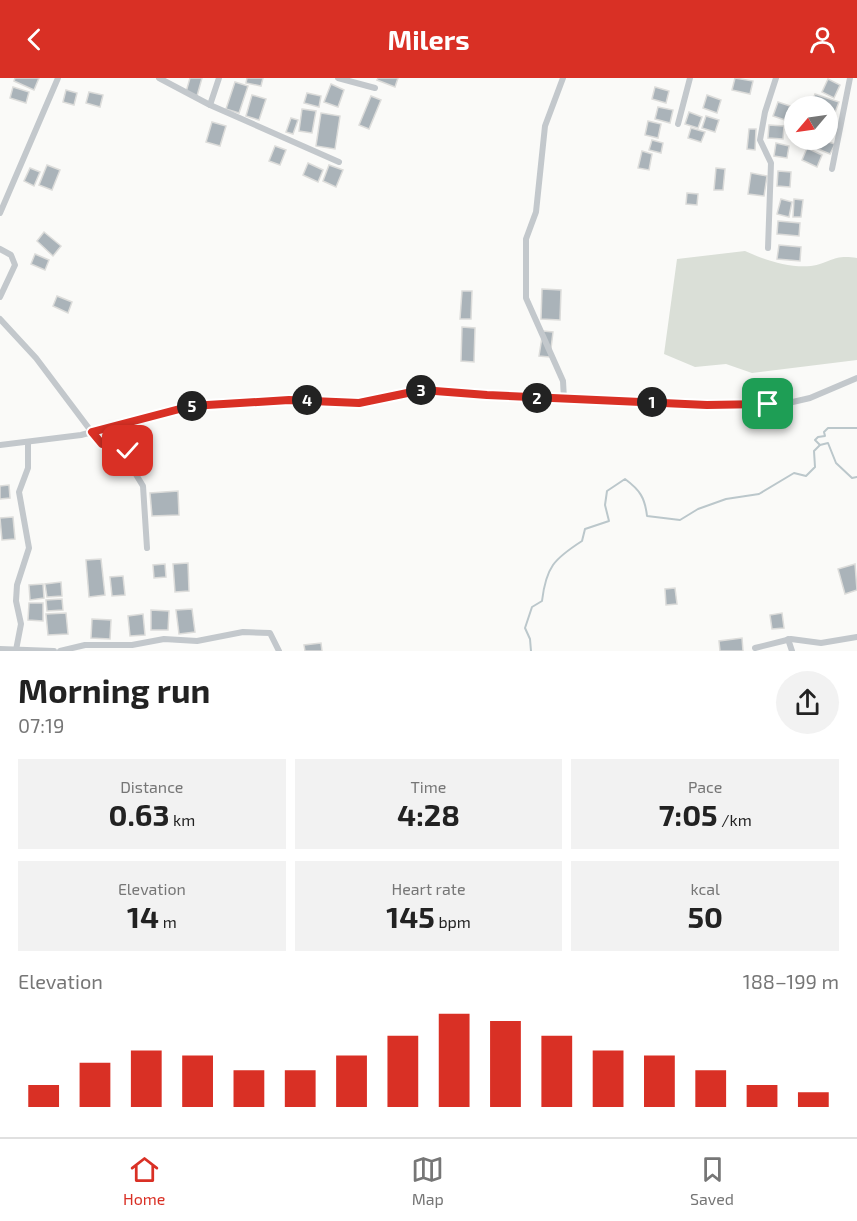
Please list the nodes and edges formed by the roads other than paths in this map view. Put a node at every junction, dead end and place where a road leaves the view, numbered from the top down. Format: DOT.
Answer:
graph roads {
  1 [pos="58,78"];
  2 [pos="159,78"];
  3 [pos="219,78"];
  4 [pos="338,78"];
  5 [pos="563,78"];
  6 [pos="690,78"];
  7 [pos="776,78"];
  8 [pos="850,78"];
  9 [pos="375,88"];
  10 [pos="210,105"];
  11 [pos="678,124"];
  12 [pos="339,162"];
  13 [pos="832,169"];
  14 [pos="0,213"];
  15 [pos="768,248"];
  16 [pos="0,249"];
  17 [pos="0,297"];
  18 [pos="0,319"];
  19 [pos="857,378"];
  20 [pos="564,399"];
  21 [pos="92,432"];
  22 [pos="28,443"];
  23 [pos="0,446"];
  24 [pos="147,548"];
  25 [pos="857,637"];
  26 [pos="788,639"];
  27 [pos="96,648"];
  28 [pos="756,648"];
  29 [pos="0,649"];
  30 [pos="16,650"];
  31 [pos="54,651"];
  32 [pos="60,651"];
  33 [pos="279,651"];
  34 [pos="792,651"];
  1 -- 14 [label="street"];
  2 -- 10 [label="street"];
  3 -- 10 [label="street"];
  4 -- 9 [label="street"];
  5 -- 20 [label="street"];
  6 -- 11 [label="street"];
  7 -- 15 [label="street"];
  8 -- 13 [label="street"];
  10 -- 12 [label="street"];
  16 -- 17 [label="street"];
  18 -- 21 [label="street"];
  19 -- 20 [label="street"];
  20 -- 21 [label="street"];
  21 -- 22 [label="street"];
  21 -- 24 [label="street"];
  22 -- 23 [label="street"];
  22 -- 30 [label="street"];
  25 -- 26 [label="street"];
  26 -- 28 [label="street"];
  26 -- 34 [label="street"];
  27 -- 32 [label="street"];
  27 -- 33 [label="street"];
  29 -- 30 [label="street"];
  30 -- 31 [label="street"];
}
